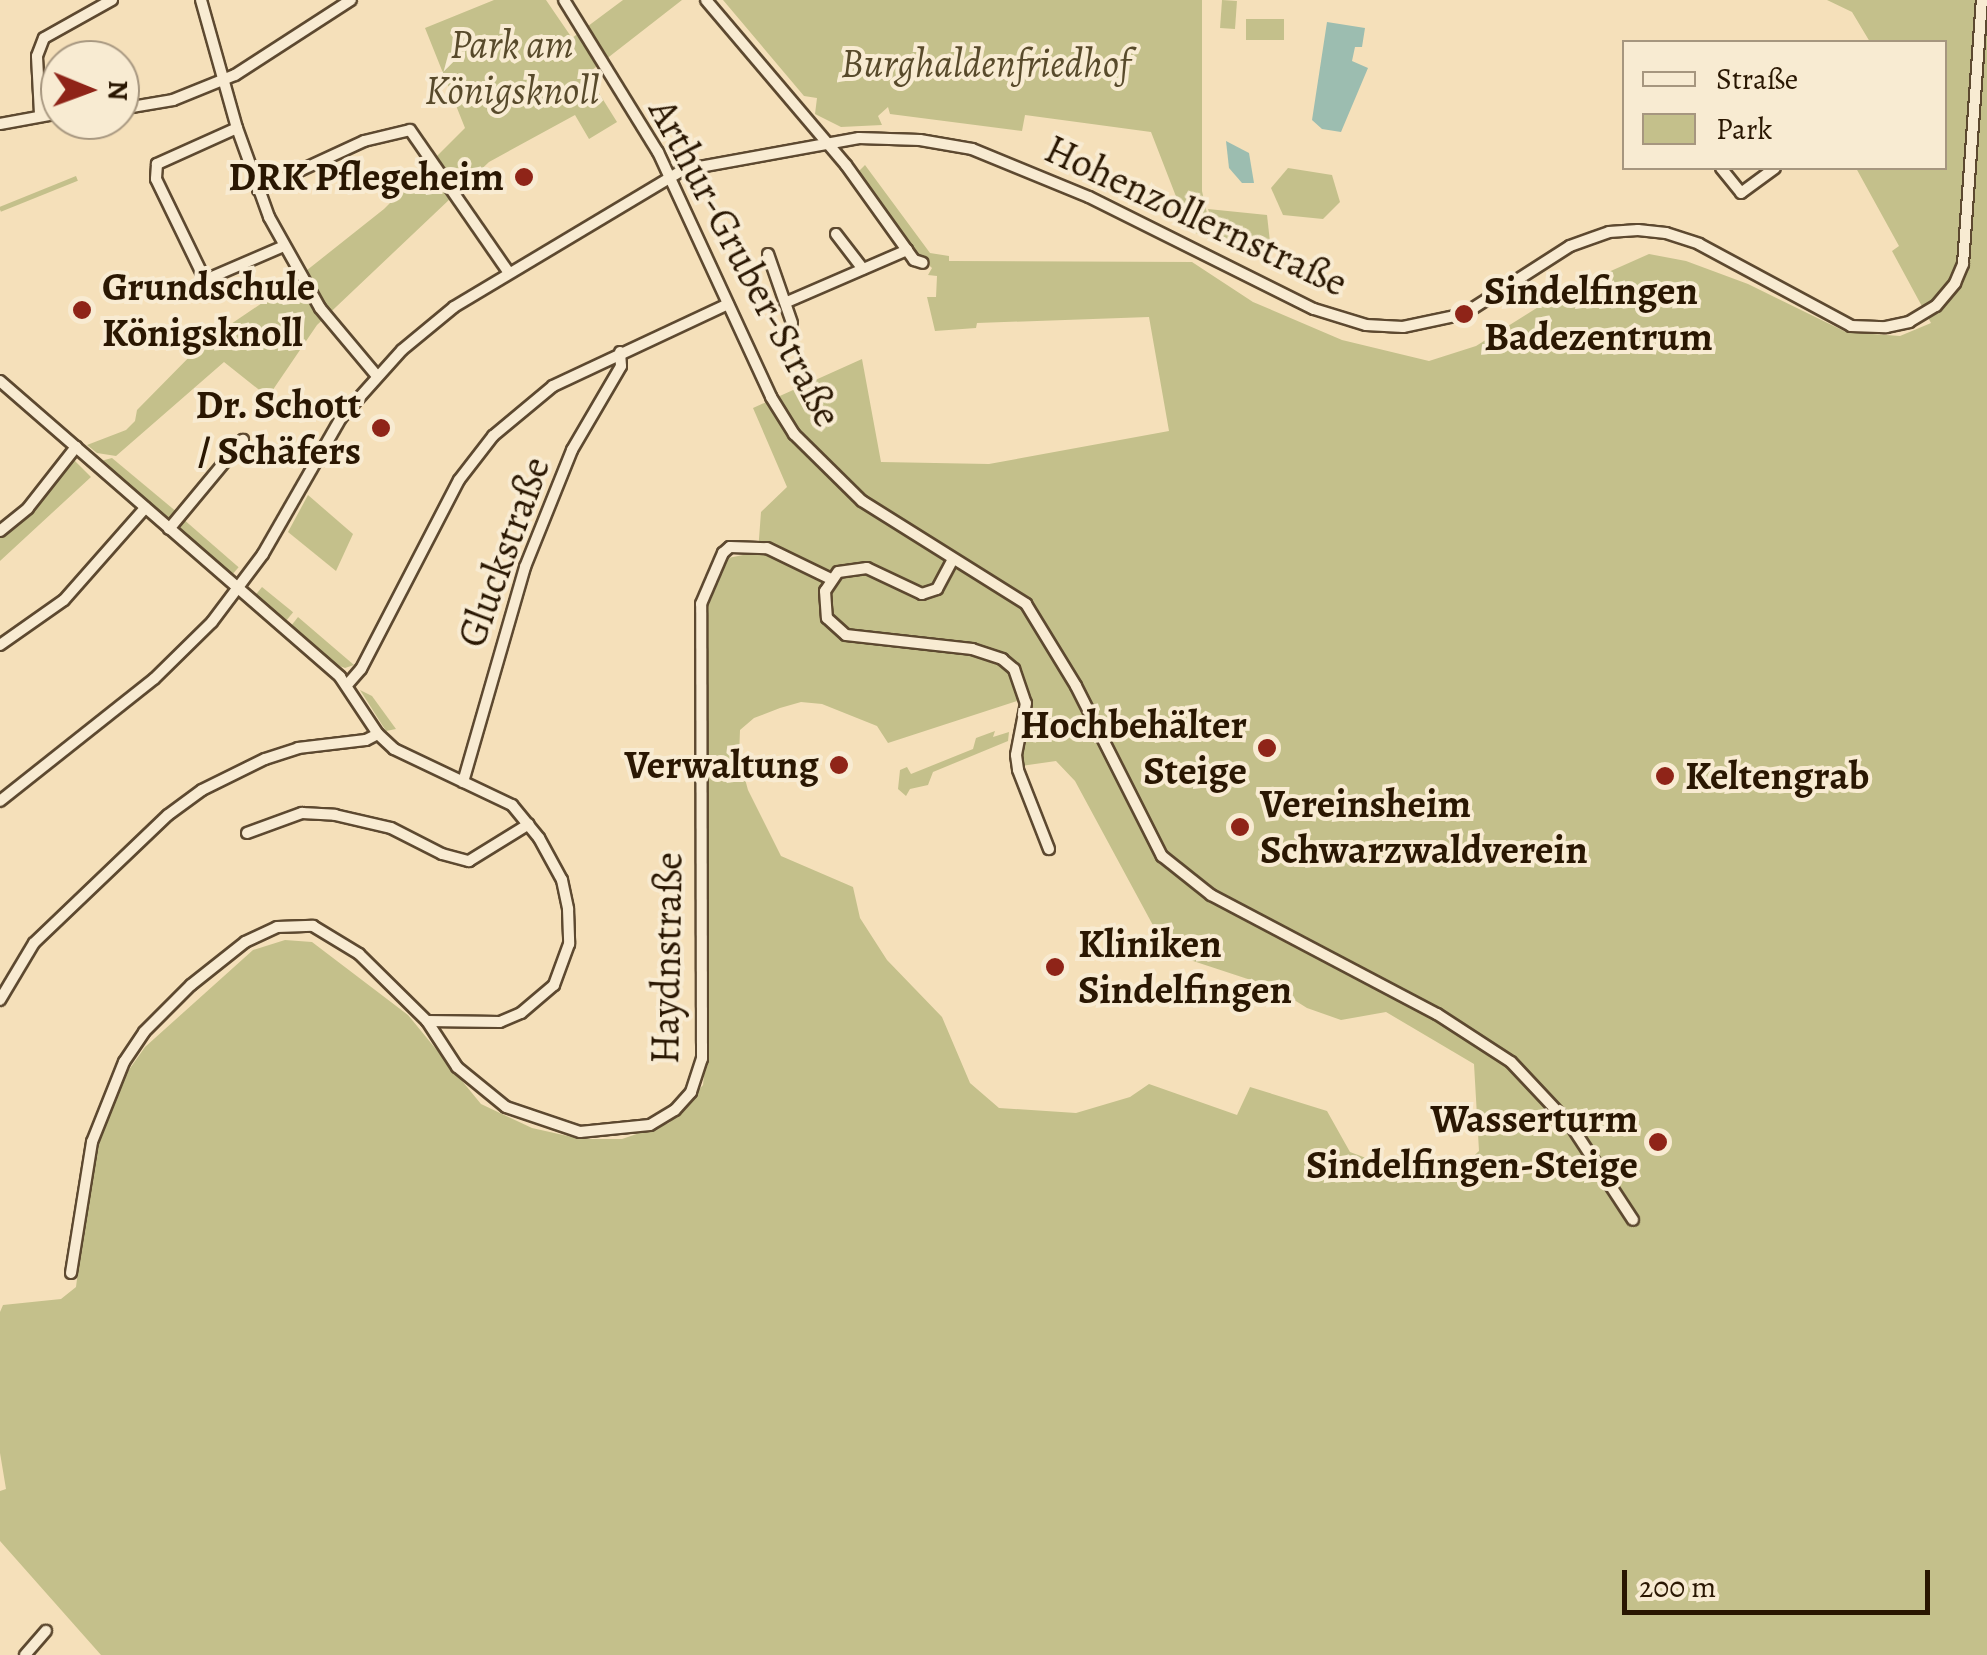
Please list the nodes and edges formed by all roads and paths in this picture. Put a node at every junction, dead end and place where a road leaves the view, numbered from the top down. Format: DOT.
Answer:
graph roads {
  1 [pos="112,0"];
  2 [pos="201,0"];
  3 [pos="350,0"];
  4 [pos="564,0"];
  5 [pos="706,0"];
  6 [pos="1982,0"];
  7 [pos="43,40"];
  8 [pos="40,48"];
  9 [pos="224,80"];
  10 [pos="140,106"];
  11 [pos="40,114"];
  12 [pos="0,124"];
  13 [pos="237,128"];
  14 [pos="824,142"];
  15 [pos="1724,170"];
  16 [pos="1772,170"];
  17 [pos="669,176"];
  18 [pos="258,190"];
  19 [pos="836,234"];
  20 [pos="284,246"];
  21 [pos="907,250"];
  22 [pos="768,254"];
  23 [pos="923,263"];
  24 [pos="863,269"];
  25 [pos="508,273"];
  26 [pos="787,302"];
  27 [pos="728,304"];
  28 [pos="792,324"];
  29 [pos="620,352"];
  30 [pos="377,376"];
  31 [pos="0,381"];
  32 [pos="243,440"];
  33 [pos="76,447"];
  34 [pos="145,508"];
  35 [pos="169,529"];
  36 [pos="0,531"];
  37 [pos="952,558"];
  38 [pos="831,579"];
  39 [pos="240,590"];
  40 [pos="0,645"];
  41 [pos="347,685"];
  42 [pos="378,734"];
  43 [pos="462,782"];
  44 [pos="0,801"];
  45 [pos="529,824"];
  46 [pos="248,832"];
  47 [pos="1048,849"];
  48 [pos="0,1000"];
  49 [pos="427,1021"];
  50 [pos="1633,1220"];
  51 [pos="71,1273"];
  52 [pos="46,1632"];
  53 [pos="26,1655"];
  1 -- 7 [label="street"];
  2 -- 9 [label="street"];
  3 -- 9 [label="street"];
  4 -- 17 [label="street, Arthur-Gruber-Straße"];
  5 -- 14 [label="street"];
  6 -- 14 [label="street, Hohenzollernstraße"];
  8 -- 11 [label="street"];
  9 -- 10 [label="street"];
  9 -- 13 [label="street"];
  11 -- 12 [label="street"];
  13 -- 18 [label="street"];
  13 -- 20 [label="street"];
  14 -- 17 [label="street, Hohenzollernstraße"];
  14 -- 21 [label="street"];
  15 -- 16 [label="street"];
  17 -- 25 [label="street, Hohenzollernstraße"];
  17 -- 27 [label="street, Arthur-Gruber-Straße"];
  18 -- 20 [label="street"];
  18 -- 25 [label="street"];
  19 -- 24 [label="street"];
  20 -- 30 [label="street"];
  21 -- 23 [label="street"];
  21 -- 24 [label="street"];
  22 -- 26 [label="street"];
  24 -- 26 [label="street"];
  25 -- 30 [label="street, Hohenzollernstraße"];
  26 -- 28 [label="street"];
  27 -- 29 [label="street"];
  27 -- 37 [label="street, Arthur-Gruber-Straße"];
  29 -- 41 [label="street"];
  29 -- 43 [label="street, Gluckstraße"];
  30 -- 39 [label="street, Hohenzollernstraße"];
  31 -- 33 [label="street"];
  32 -- 35 [label="street"];
  33 -- 34 [label="street"];
  33 -- 36 [label="street"];
  34 -- 35 [label="street"];
  34 -- 40 [label="street"];
  35 -- 39 [label="street"];
  37 -- 38 [label="street"];
  37 -- 50 [label="street, Arthur-Gruber-Straße"];
  38 -- 47 [label="street"];
  38 -- 49 [label="street, Haydnstraße"];
  39 -- 41 [label="street"];
  39 -- 44 [label="street, Hohenzollernstraße"];
  41 -- 42 [label="street"];
  42 -- 43 [label="street"];
  42 -- 48 [label="street"];
  43 -- 45 [label="street"];
  45 -- 46 [label="street"];
  45 -- 49 [label="street"];
  49 -- 51 [label="street, Haydnstraße"];
  52 -- 53 [label="street"];
}
